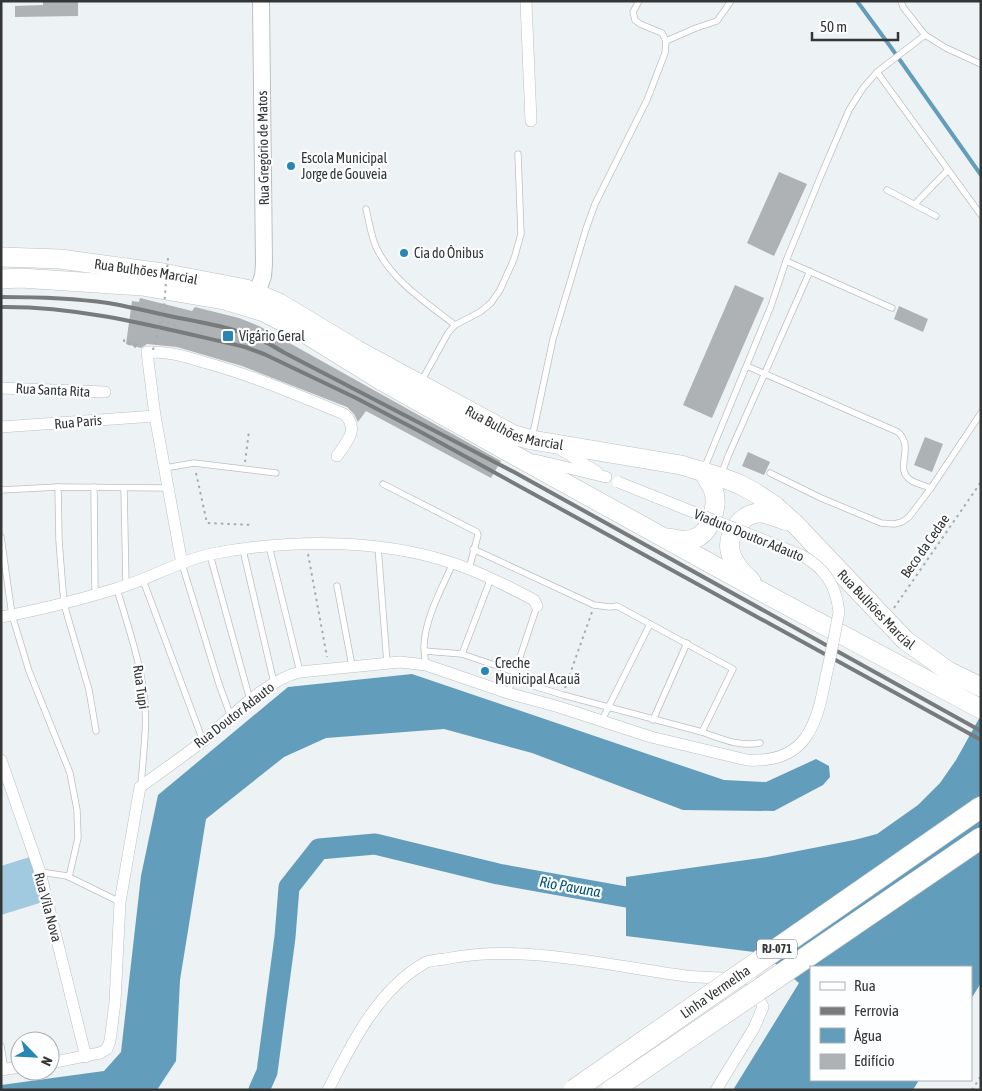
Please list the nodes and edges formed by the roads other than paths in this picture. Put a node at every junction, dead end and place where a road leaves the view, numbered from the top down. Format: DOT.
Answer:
graph roads {
  1 [pos="261,1"];
  2 [pos="526,1"];
  3 [pos="639,1"];
  4 [pos="731,1"];
  5 [pos="901,1"];
  6 [pos="925,35"];
  7 [pos="666,41"];
  8 [pos="981,64"];
  9 [pos="877,72"];
  10 [pos="531,121"];
  11 [pos="518,154"];
  12 [pos="947,171"];
  13 [pos="887,190"];
  14 [pos="915,204"];
  15 [pos="366,209"];
  16 [pos="936,216"];
  17 [pos="981,216"];
  18 [pos="1,257"];
  19 [pos="786,261"];
  20 [pos="810,271"];
  21 [pos="1,279"];
  22 [pos="258,293"];
  23 [pos="892,308"];
  24 [pos="455,325"];
  25 [pos="747,366"];
  26 [pos="764,374"];
  27 [pos="419,384"];
  28 [pos="1,388"];
  29 [pos="105,392"];
  30 [pos="439,404"];
  31 [pos="981,413"];
  32 [pos="155,416"];
  33 [pos="1,427"];
  34 [pos="532,440"];
  35 [pos="552,444"];
  36 [pos="514,455"];
  37 [pos="337,456"];
  38 [pos="165,468"];
  39 [pos="276,473"];
  40 [pos="712,474"];
  41 [pos="770,474"];
  42 [pos="606,477"];
  43 [pos="383,484"];
  44 [pos="58,487"];
  45 [pos="94,487"];
  46 [pos="124,488"];
  47 [pos="168,488"];
  48 [pos="931,488"];
  49 [pos="1,490"];
  50 [pos="795,524"];
  51 [pos="1,537"];
  52 [pos="663,537"];
  53 [pos="268,546"];
  54 [pos="378,547"];
  55 [pos="473,549"];
  56 [pos="243,550"];
  57 [pos="210,555"];
  58 [pos="452,563"];
  59 [pos="182,564"];
  60 [pos="469,569"];
  61 [pos="491,578"];
  62 [pos="143,580"];
  63 [pos="336,586"];
  64 [pos="121,587"];
  65 [pos="764,593"];
  66 [pos="95,594"];
  67 [pos="64,604"];
  68 [pos="537,606"];
  69 [pos="7,616"];
  70 [pos="650,624"];
  71 [pos="687,644"];
  72 [pos="425,651"];
  73 [pos="462,654"];
  74 [pos="387,663"];
  75 [pos="426,665"];
  76 [pos="352,666"];
  77 [pos="300,672"];
  78 [pos="515,672"];
  79 [pos="274,683"];
  80 [pos="534,686"];
  81 [pos="981,687"];
  82 [pos="508,693"];
  83 [pos="250,701"];
  84 [pos="609,707"];
  85 [pos="977,707"];
  86 [pos="231,717"];
  87 [pos="602,720"];
  88 [pos="654,720"];
  89 [pos="96,730"];
  90 [pos="702,732"];
  91 [pos="651,737"];
  92 [pos="203,740"];
  93 [pos="760,743"];
  94 [pos="1,760"];
  95 [pos="4,780"];
  96 [pos="140,787"];
  97 [pos="981,808"];
  98 [pos="981,838"];
  99 [pos="40,872"];
  100 [pos="69,877"];
  101 [pos="120,902"];
  102 [pos="1,1046"];
  103 [pos="86,1057"];
  104 [pos="60,1061"];
  105 [pos="3,1070"];
  106 [pos="328,1090"];
  107 [pos="574,1090"];
  108 [pos="612,1090"];
  109 [pos="716,1090"];
  1 -- 22 [label="street, Rua Gregório de Matos"];
  2 -- 10 [label="street"];
  3 -- 7 [label="lane"];
  4 -- 7 [label="lane"];
  5 -- 6 [label="lane"];
  6 -- 8 [label="lane"];
  6 -- 9 [label="lane"];
  7 -- 34 [label="lane"];
  9 -- 12 [label="lane"];
  9 -- 19 [label="lane"];
  11 -- 24 [label="lane"];
  12 -- 14 [label="lane"];
  12 -- 17 [label="lane"];
  13 -- 14 [label="lane"];
  14 -- 16 [label="lane"];
  15 -- 24 [label="lane"];
  18 -- 22 [label="main road, Rua Bulhões Marcial"];
  19 -- 20 [label="lane"];
  19 -- 25 [label="lane"];
  20 -- 23 [label="lane"];
  20 -- 26 [label="lane"];
  21 -- 30 [label="main road, Rua Bulhões Marcial"];
  22 -- 27 [label="main road, Rua Bulhões Marcial"];
  24 -- 27 [label="lane"];
  25 -- 26 [label="lane"];
  25 -- 40 [label="lane"];
  26 -- 40 [label="lane"];
  26 -- 48 [label="lane"];
  27 -- 30 [label="main road, Rua Bulhões Marcial"];
  28 -- 29 [label="street, Rua Santa Rita"];
  30 -- 34 [label="main road, Rua Bulhões Marcial"];
  30 -- 36 [label="main road, Rua Bulhões Marcial"];
  31 -- 48 [label="lane"];
  32 -- 33 [label="street, Rua Paris"];
  32 -- 37 [label="street"];
  32 -- 38 [label="street"];
  34 -- 35 [label="main road, Rua Bulhões Marcial"];
  35 -- 40 [label="main road, Rua Bulhões Marcial"];
  35 -- 42 [label="street, Viaduto Doutor Adauto"];
  36 -- 42 [label="street, Viaduto Doutor Adauto"];
  36 -- 52 [label="main road, Rua Bulhões Marcial"];
  38 -- 39 [label="lane"];
  38 -- 47 [label="street"];
  40 -- 50 [label="main road, Rua Bulhões Marcial"];
  40 -- 52 [label="main road"];
  41 -- 48 [label="lane"];
  42 -- 91 [label="street, Viaduto Doutor Adauto, bridge"];
  43 -- 55 [label="lane"];
  44 -- 45 [label="lane"];
  44 -- 49 [label="lane"];
  44 -- 67 [label="lane"];
  45 -- 46 [label="lane"];
  45 -- 66 [label="lane"];
  46 -- 47 [label="lane"];
  46 -- 64 [label="lane, Rua Tupi"];
  47 -- 59 [label="street"];
  50 -- 65 [label="main road"];
  50 -- 81 [label="main road, Rua Bulhões Marcial"];
  51 -- 69 [label="lane"];
  52 -- 65 [label="main road, Rua Bulhões Marcial"];
  53 -- 54 [label="street"];
  53 -- 56 [label="street"];
  53 -- 77 [label="lane"];
  54 -- 58 [label="street"];
  54 -- 74 [label="lane"];
  55 -- 60 [label="lane"];
  55 -- 70 [label="lane"];
  56 -- 57 [label="street"];
  56 -- 79 [label="lane"];
  57 -- 59 [label="street"];
  57 -- 83 [label="lane"];
  58 -- 60 [label="street"];
  58 -- 72 [label="lane"];
  59 -- 62 [label="street"];
  59 -- 86 [label="lane"];
  60 -- 61 [label="street"];
  61 -- 68 [label="street"];
  61 -- 73 [label="lane"];
  62 -- 64 [label="street"];
  62 -- 92 [label="lane"];
  63 -- 76 [label="lane"];
  64 -- 66 [label="street"];
  64 -- 96 [label="lane, Rua Tupi"];
  65 -- 85 [label="main road, Rua Bulhões Marcial"];
  66 -- 67 [label="street"];
  67 -- 69 [label="street"];
  67 -- 89 [label="lane"];
  68 -- 78 [label="lane"];
  69 -- 100 [label="lane"];
  70 -- 71 [label="lane"];
  70 -- 84 [label="lane"];
  71 -- 88 [label="lane"];
  71 -- 90 [label="lane"];
  72 -- 73 [label="lane"];
  72 -- 75 [label="lane"];
  73 -- 78 [label="lane"];
  74 -- 75 [label="street, Rua Doutor Adauto"];
  74 -- 76 [label="street, Rua Doutor Adauto"];
  75 -- 82 [label="street, Rua Doutor Adauto"];
  76 -- 77 [label="street, Rua Doutor Adauto"];
  77 -- 79 [label="street, Rua Doutor Adauto"];
  78 -- 82 [label="lane"];
  79 -- 83 [label="street, Rua Doutor Adauto"];
  80 -- 84 [label="lane"];
  82 -- 87 [label="street, Rua Doutor Adauto"];
  83 -- 86 [label="street, Rua Doutor Adauto"];
  84 -- 87 [label="lane"];
  84 -- 88 [label="lane"];
  86 -- 92 [label="street, Rua Doutor Adauto"];
  87 -- 91 [label="street, Rua Doutor Adauto"];
  88 -- 90 [label="lane"];
  90 -- 93 [label="lane"];
  92 -- 96 [label="street, Rua Doutor Adauto"];
  94 -- 95 [label="street, Rua Vila Nova"];
  95 -- 99 [label="street, Rua Vila Nova"];
  96 -- 101 [label="street"];
  97 -- 107 [label="highway, Linha Vermelha / RJ-071, bridge"];
  98 -- 108 [label="highway, Linha Vermelha / RJ-071, bridge"];
  99 -- 100 [label="lane"];
  99 -- 103 [label="street, Rua Vila Nova"];
  100 -- 101 [label="lane"];
  101 -- 103 [label="street"];
  102 -- 105 [label="lane"];
  103 -- 104 [label="street"];
  106 -- 109 [label="street"];
}
